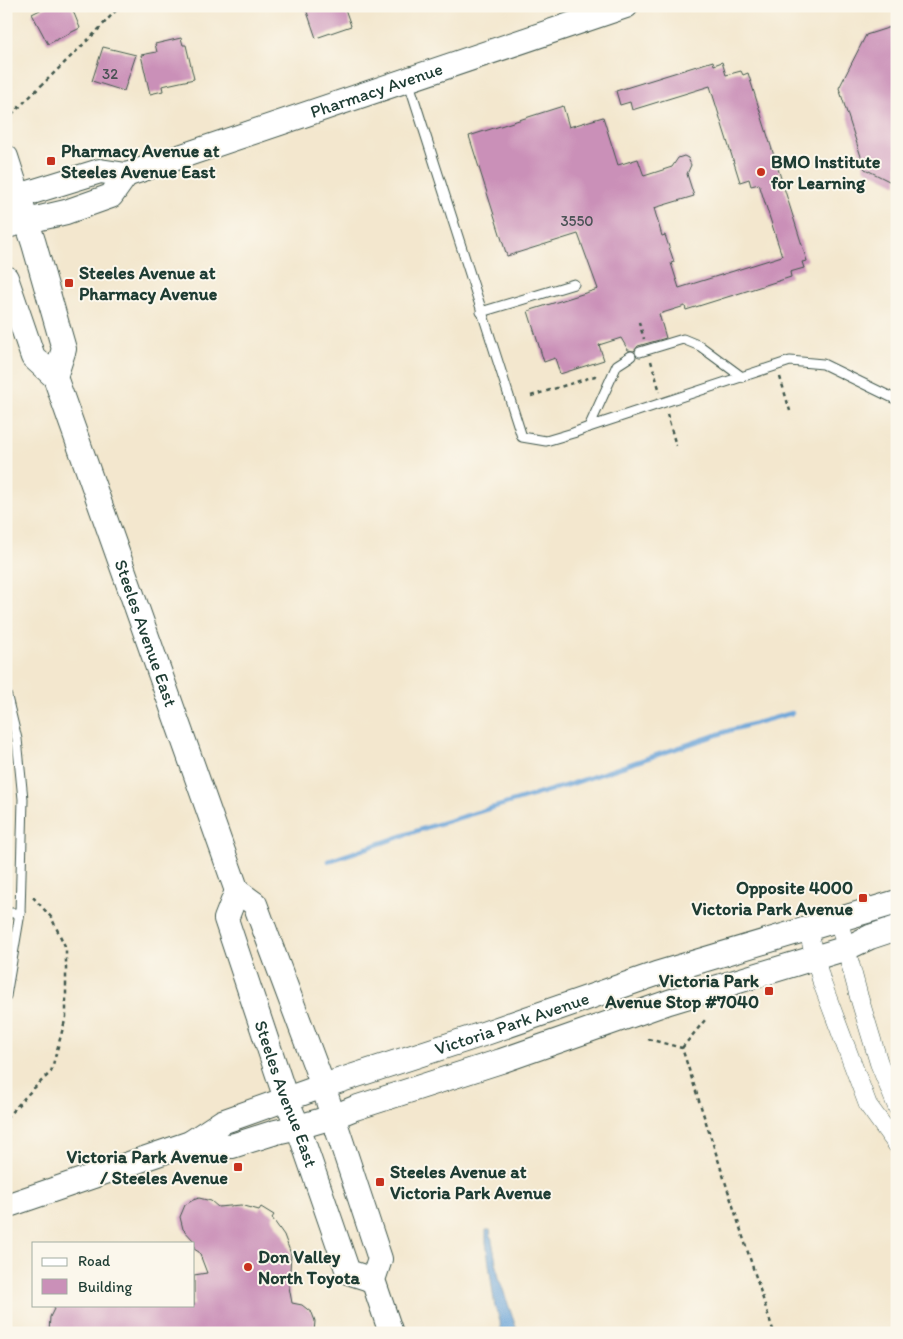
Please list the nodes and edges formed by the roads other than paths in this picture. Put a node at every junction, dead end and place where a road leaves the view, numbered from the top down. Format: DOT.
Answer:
graph roads {
  1 [pos="626,6"];
  2 [pos="408,80"];
  3 [pos="6,157"];
  4 [pos="126,175"];
  5 [pos="12,198"];
  6 [pos="16,223"];
  7 [pos="6,278"];
  8 [pos="574,284"];
  9 [pos="481,312"];
  10 [pos="55,377"];
  11 [pos="742,377"];
  12 [pos="897,400"];
  13 [pos="589,427"];
  14 [pos="6,693"];
  15 [pos="237,891"];
  16 [pos="897,902"];
  17 [pos="6,912"];
  18 [pos="20,913"];
  19 [pos="838,918"];
  20 [pos="807,928"];
  21 [pos="897,928"];
  22 [pos="847,948"];
  23 [pos="814,958"];
  24 [pos="9,959"];
  25 [pos="6,996"];
  26 [pos="323,1086"];
  27 [pos="286,1099"];
  28 [pos="897,1107"];
  29 [pos="333,1117"];
  30 [pos="298,1128"];
  31 [pos="190,1143"];
  32 [pos="897,1145"];
  33 [pos="6,1206"];
  34 [pos="373,1280"];
  35 [pos="392,1333"];
  1 -- 2 [label="main road, Pharmacy Avenue"];
  2 -- 4 [label="main road, Pharmacy Avenue"];
  2 -- 9 [label="lane"];
  3 -- 5 [label="main road"];
  4 -- 5 [label="main road, Pharmacy Avenue"];
  4 -- 6 [label="main road"];
  5 -- 6 [label="main road"];
  6 -- 10 [label="main road"];
  7 -- 10 [label="main road, Steeles Avenue East"];
  8 -- 9 [label="lane"];
  9 -- 13 [label="lane"];
  10 -- 15 [label="main road, Steeles Avenue East"];
  11 -- 12 [label="lane"];
  11 -- 13 [label="lane"];
  11 -- 13 [label="lane"];
  14 -- 18 [label="lane"];
  15 -- 26 [label="main road, Steeles Avenue East"];
  15 -- 27 [label="main road, Steeles Avenue East"];
  16 -- 19 [label="main road, Victoria Park Avenue"];
  17 -- 18 [label="lane"];
  18 -- 24 [label="lane"];
  19 -- 20 [label="main road, Victoria Park Avenue"];
  19 -- 22 [label="street"];
  20 -- 23 [label="street"];
  20 -- 26 [label="main road, Victoria Park Avenue"];
  21 -- 22 [label="main road, Victoria Park Avenue"];
  22 -- 23 [label="main road, Victoria Park Avenue"];
  22 -- 28 [label="street"];
  23 -- 29 [label="main road, Victoria Park Avenue"];
  23 -- 32 [label="street"];
  24 -- 25 [label="lane"];
  26 -- 27 [label="main road, Victoria Park Avenue"];
  26 -- 29 [label="main road, Steeles Avenue East"];
  27 -- 30 [label="main road, Steeles Avenue East"];
  27 -- 31 [label="main road, Victoria Park Avenue"];
  29 -- 30 [label="main road, Victoria Park Avenue"];
  29 -- 34 [label="main road, Steeles Avenue East"];
  30 -- 31 [label="main road, Victoria Park Avenue"];
  30 -- 34 [label="main road, Steeles Avenue East"];
  31 -- 33 [label="main road, Victoria Park Avenue"];
  34 -- 35 [label="main road"];
}
